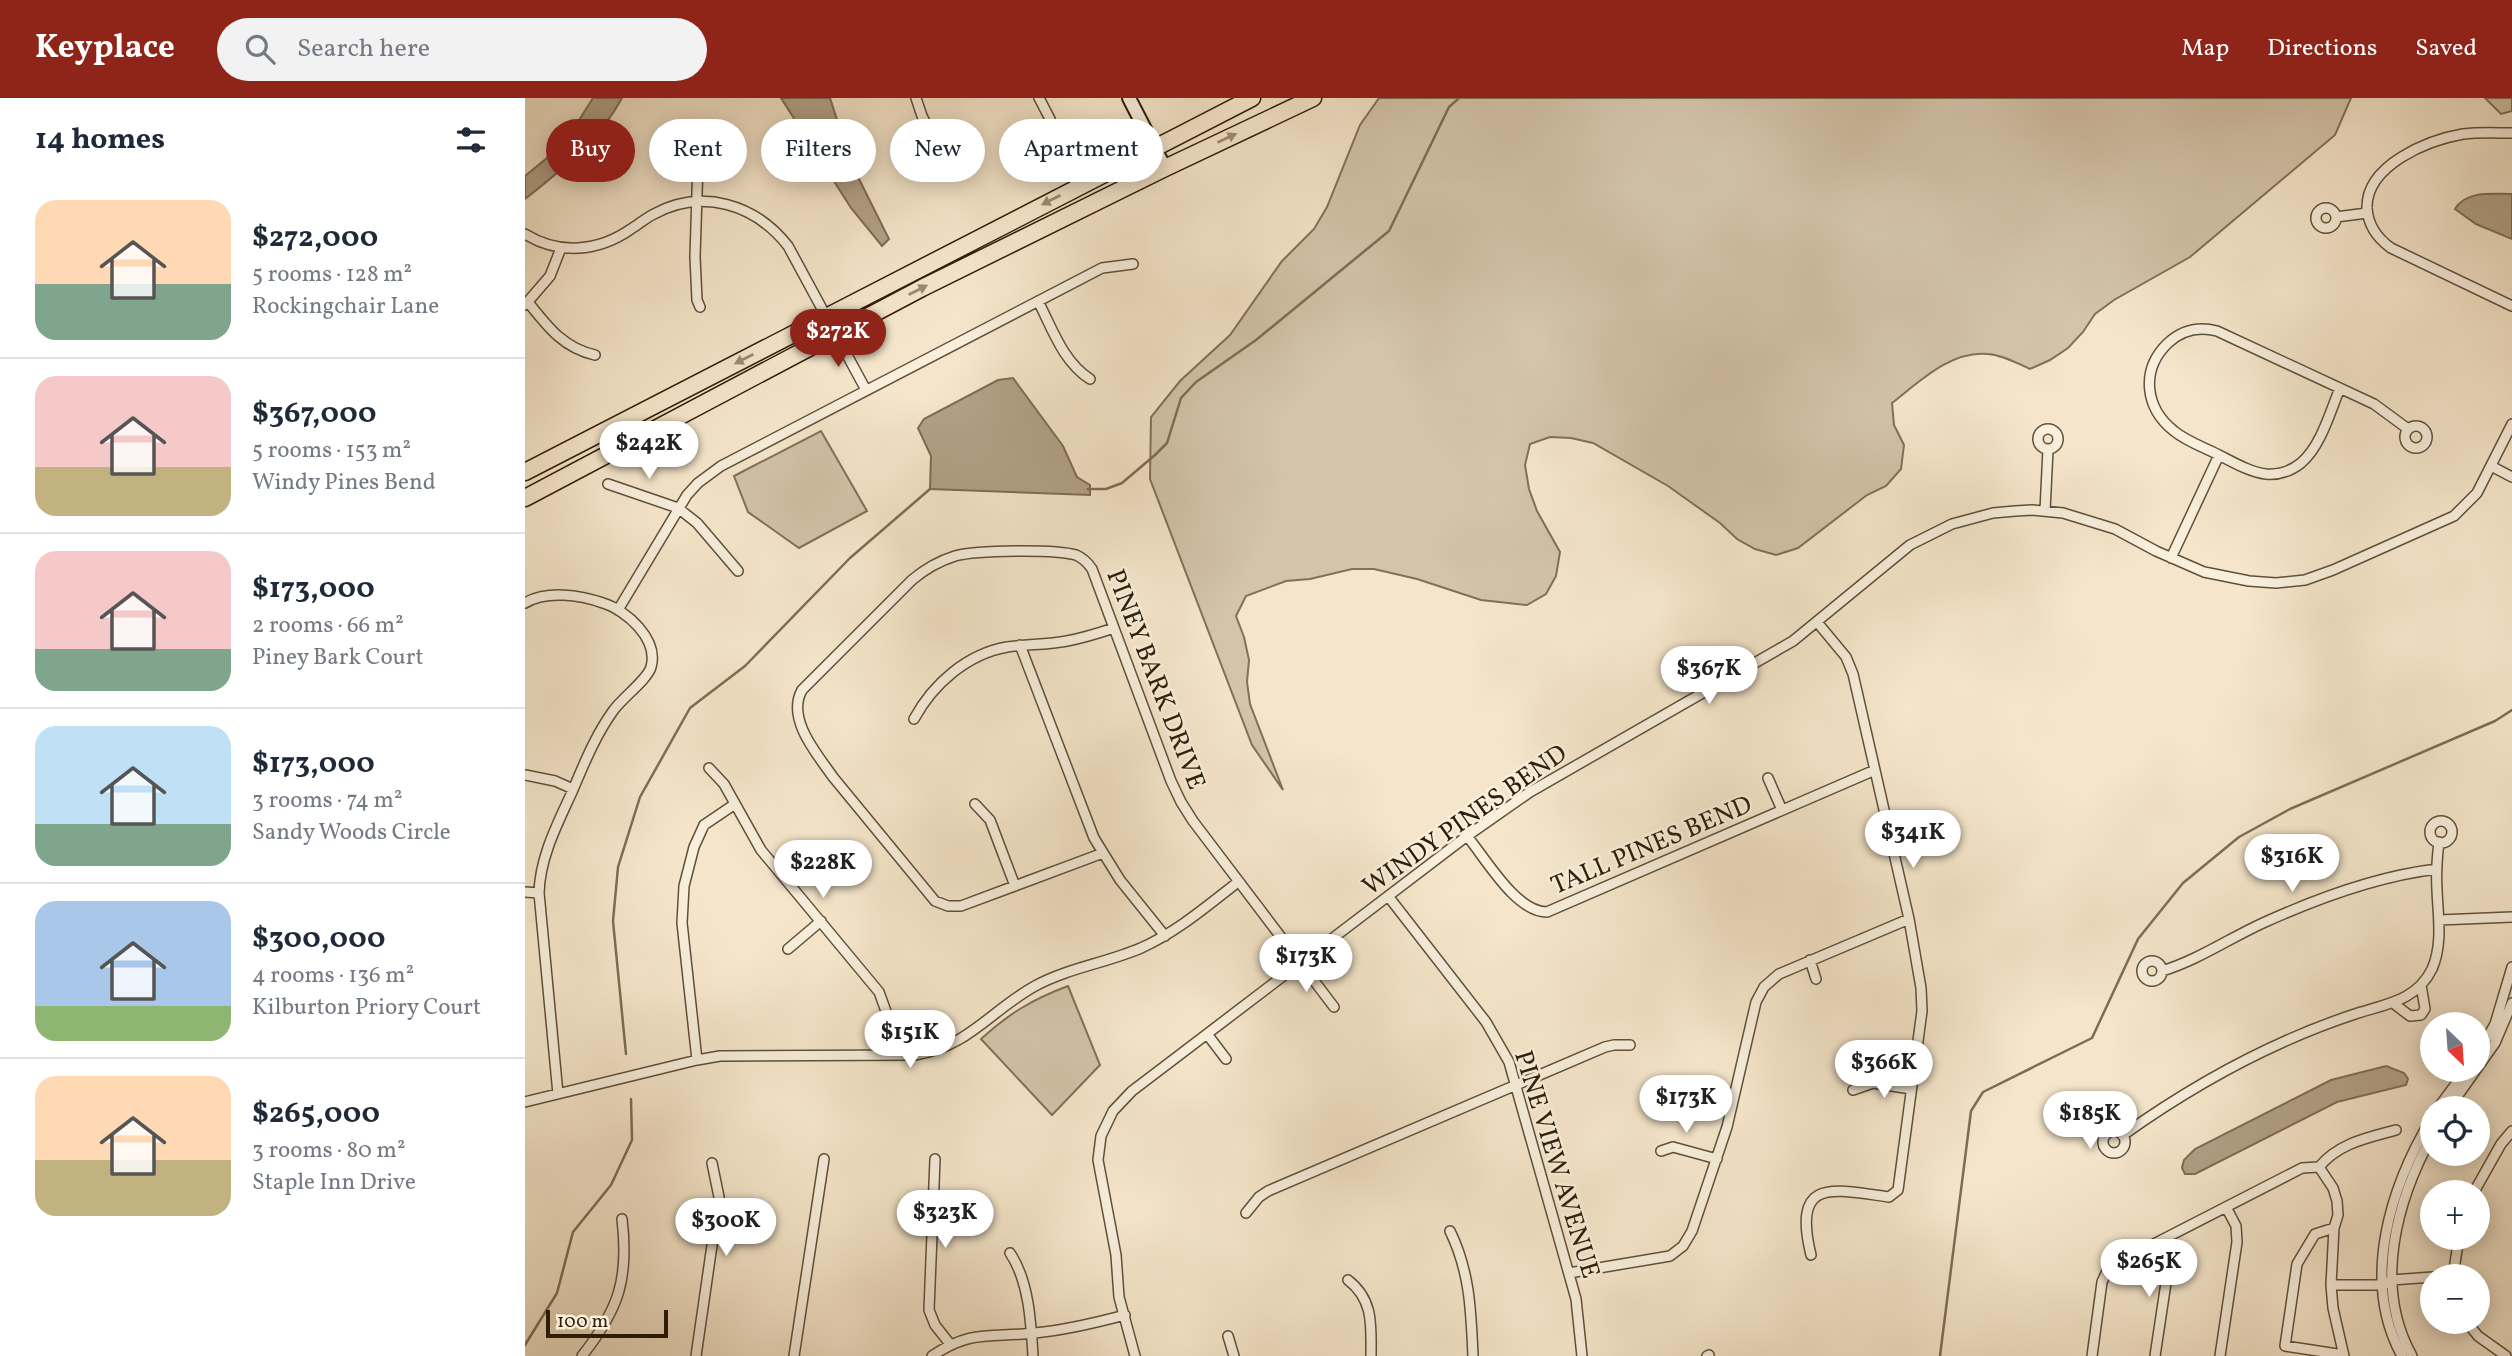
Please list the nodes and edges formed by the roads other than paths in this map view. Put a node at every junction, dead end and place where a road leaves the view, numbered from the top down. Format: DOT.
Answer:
graph roads {
  1 [pos="916,98"];
  2 [pos="1039,98"];
  3 [pos="1129,98"];
  4 [pos="1252,98"];
  5 [pos="1313,98"];
  6 [pos="924,119"];
  7 [pos="1050,119"];
  8 [pos="1140,119"];
  9 [pos="2512,133"];
  10 [pos="1163,142"];
  11 [pos="1163,164"];
  12 [pos="1165,168"];
  13 [pos="698,182"];
  14 [pos="1085,182"];
  15 [pos="697,202"];
  16 [pos="2367,213"];
  17 [pos="2336,217"];
  18 [pos="525,234"];
  19 [pos="561,248"];
  20 [pos="1133,264"];
  21 [pos="1038,301"];
  22 [pos="526,304"];
  23 [pos="2512,306"];
  24 [pos="700,307"];
  25 [pos="826,316"];
  26 [pos="836,334"];
  27 [pos="595,355"];
  28 [pos="1090,379"];
  29 [pos="2340,388"];
  30 [pos="866,390"];
  31 [pos="2512,424"];
  32 [pos="2409,429"];
  33 [pos="2048,449"];
  34 [pos="2219,455"];
  35 [pos="2491,466"];
  36 [pos="525,472"];
  37 [pos="2512,477"];
  38 [pos="608,484"];
  39 [pos="525,498"];
  40 [pos="678,508"];
  41 [pos="2045,511"];
  42 [pos="2171,558"];
  43 [pos="738,571"];
  44 [pos="525,603"];
  45 [pos="618,610"];
  46 [pos="1817,622"];
  47 [pos="1114,628"];
  48 [pos="1020,645"];
  49 [pos="914,719"];
  50 [pos="709,768"];
  51 [pos="1875,770"];
  52 [pos="525,775"];
  53 [pos="1768,778"];
  54 [pos="573,789"];
  55 [pos="735,804"];
  56 [pos="975,804"];
  57 [pos="1782,810"];
  58 [pos="1467,836"];
  59 [pos="2439,842"];
  60 [pos="1103,853"];
  61 [pos="2437,869"];
  62 [pos="1238,882"];
  63 [pos="1015,886"];
  64 [pos="525,892"];
  65 [pos="539,893"];
  66 [pos="1388,896"];
  67 [pos="2512,917"];
  68 [pos="1909,919"];
  69 [pos="2439,920"];
  70 [pos="821,921"];
  71 [pos="1165,936"];
  72 [pos="788,949"];
  73 [pos="1810,960"];
  74 [pos="1300,963"];
  75 [pos="2512,967"];
  76 [pos="2162,971"];
  77 [pos="1816,979"];
  78 [pos="2421,985"];
  79 [pos="2393,1003"];
  80 [pos="2512,1003"];
  81 [pos="1334,1007"];
  82 [pos="2490,1033"];
  83 [pos="1207,1034"];
  84 [pos="1630,1045"];
  85 [pos="889,1055"];
  86 [pos="1226,1059"];
  87 [pos="697,1060"];
  88 [pos="1516,1084"];
  89 [pos="1911,1089"];
  90 [pos="1853,1090"];
  91 [pos="558,1094"];
  92 [pos="2457,1096"];
  93 [pos="525,1102"];
  94 [pos="2396,1130"];
  95 [pos="2512,1131"];
  96 [pos="2123,1135"];
  97 [pos="2420,1141"];
  98 [pos="1661,1151"];
  99 [pos="824,1159"];
  100 [pos="935,1159"];
  101 [pos="1717,1159"];
  102 [pos="2420,1159"];
  103 [pos="712,1163"];
  104 [pos="2319,1167"];
  105 [pos="2480,1180"];
  106 [pos="2226,1207"];
  107 [pos="1246,1213"];
  108 [pos="622,1219"];
  109 [pos="2334,1228"];
  110 [pos="1450,1231"];
  111 [pos="2163,1240"];
  112 [pos="1010,1253"];
  113 [pos="1811,1255"];
  114 [pos="1569,1273"];
  115 [pos="2420,1278"];
  116 [pos="1348,1280"];
  117 [pos="2392,1280"];
  118 [pos="2331,1285"];
  119 [pos="2382,1285"];
  120 [pos="1125,1315"];
  121 [pos="1032,1334"];
  122 [pos="2476,1334"];
  123 [pos="1228,1336"];
  124 [pos="950,1344"];
  125 [pos="2285,1351"];
  126 [pos="2344,1355"];
  127 [pos="582,1356"];
  128 [pos="696,1356"];
  129 [pos="794,1356"];
  130 [pos="932,1356"];
  131 [pos="1033,1356"];
  132 [pos="1135,1356"];
  133 [pos="1234,1356"];
  134 [pos="1371,1356"];
  135 [pos="1473,1356"];
  136 [pos="1582,1356"];
  137 [pos="2092,1356"];
  138 [pos="2155,1356"];
  139 [pos="2220,1356"];
  140 [pos="2402,1356"];
  141 [pos="2412,1356"];
  142 [pos="2506,1356"];
  1 -- 6 [label="street"];
  2 -- 7 [label="street"];
  3 -- 8 [label="street"];
  4 -- 10 [label="highway"];
  12 -- 5 [label="highway, one-way"];
  9 -- 16 [label="street"];
  11 -- 12 [label="street"];
  26 -- 12 [label="highway, one-way"];
  13 -- 15 [label="street"];
  14 -- 25 [label="highway, one-way"];
  15 -- 19 [label="street"];
  15 -- 24 [label="street"];
  15 -- 25 [label="street"];
  16 -- 17 [label="street"];
  16 -- 23 [label="street"];
  18 -- 19 [label="street"];
  19 -- 22 [label="street"];
  20 -- 21 [label="street"];
  21 -- 28 [label="street"];
  21 -- 30 [label="street"];
  22 -- 27 [label="street"];
  25 -- 26 [label="street"];
  25 -- 36 [label="highway, one-way"];
  26 -- 30 [label="street"];
  26 -- 39 [label="highway"];
  29 -- 32 [label="street"];
  29 -- 34 [label="street"];
  29 -- 34 [label="street"];
  30 -- 40 [label="street"];
  31 -- 35 [label="street, WINDY PINES BEND"];
  33 -- 41 [label="street"];
  34 -- 42 [label="street"];
  35 -- 37 [label="street"];
  35 -- 42 [label="street, WINDY PINES BEND"];
  38 -- 40 [label="street"];
  40 -- 43 [label="street"];
  40 -- 45 [label="street"];
  41 -- 42 [label="street, WINDY PINES BEND"];
  41 -- 46 [label="street, WINDY PINES BEND"];
  44 -- 45 [label="street"];
  45 -- 54 [label="street"];
  46 -- 51 [label="street"];
  46 -- 58 [label="street, WINDY PINES BEND"];
  47 -- 48 [label="street"];
  47 -- 62 [label="street, PINEY BARK DRIVE"];
  47 -- 63 [label="street, PINEY BARK DRIVE"];
  48 -- 49 [label="street"];
  48 -- 60 [label="street"];
  50 -- 55 [label="street"];
  51 -- 57 [label="street, TALL PINES BEND"];
  51 -- 68 [label="street"];
  52 -- 54 [label="street"];
  53 -- 57 [label="street"];
  54 -- 65 [label="street"];
  55 -- 70 [label="street"];
  55 -- 87 [label="street"];
  56 -- 63 [label="street"];
  57 -- 58 [label="street, TALL PINES BEND"];
  58 -- 66 [label="street, WINDY PINES BEND"];
  59 -- 61 [label="street"];
  60 -- 63 [label="street, PINEY BARK DRIVE"];
  60 -- 71 [label="street"];
  61 -- 69 [label="street"];
  61 -- 76 [label="street"];
  62 -- 71 [label="street"];
  62 -- 74 [label="street, PINEY BARK DRIVE"];
  64 -- 65 [label="street"];
  65 -- 91 [label="street"];
  66 -- 74 [label="street, WINDY PINES BEND"];
  66 -- 88 [label="street, PINE VIEW AVENUE"];
  67 -- 69 [label="street"];
  68 -- 73 [label="street"];
  68 -- 89 [label="street"];
  69 -- 78 [label="street"];
  70 -- 72 [label="street"];
  70 -- 85 [label="street"];
  71 -- 85 [label="street"];
  73 -- 77 [label="street"];
  73 -- 101 [label="street"];
  74 -- 81 [label="street, PINEY BARK DRIVE"];
  74 -- 83 [label="street, WINDY PINES BEND"];
  75 -- 82 [label="street"];
  78 -- 79 [label="street"];
  78 -- 79 [label="street"];
  79 -- 96 [label="street"];
  80 -- 92 [label="street"];
  83 -- 86 [label="street"];
  83 -- 120 [label="street, WINDY PINES BEND"];
  84 -- 88 [label="street"];
  85 -- 87 [label="street"];
  87 -- 91 [label="street"];
  88 -- 107 [label="street"];
  88 -- 114 [label="street, PINE VIEW AVENUE"];
  89 -- 90 [label="street"];
  89 -- 113 [label="street"];
  91 -- 93 [label="street"];
  94 -- 104 [label="street"];
  95 -- 105 [label="street"];
  97 -- 119 [label="street"];
  98 -- 101 [label="street"];
  99 -- 129 [label="street"];
  100 -- 124 [label="street"];
  101 -- 114 [label="street"];
  102 -- 117 [label="street"];
  103 -- 128 [label="street"];
  104 -- 106 [label="street"];
  104 -- 109 [label="street"];
  106 -- 111 [label="street"];
  106 -- 139 [label="street"];
  108 -- 127 [label="street"];
  109 -- 118 [label="street"];
  109 -- 125 [label="street"];
  110 -- 135 [label="street"];
  111 -- 137 [label="street"];
  111 -- 138 [label="street"];
  112 -- 121 [label="street"];
  114 -- 136 [label="street, PINE VIEW AVENUE"];
  115 -- 117 [label="street"];
  116 -- 134 [label="street"];
  117 -- 119 [label="street"];
  117 -- 141 [label="street"];
  118 -- 119 [label="street"];
  118 -- 126 [label="street"];
  119 -- 140 [label="street"];
  120 -- 121 [label="street"];
  120 -- 132 [label="street, WINDY PINES BEND"];
  121 -- 124 [label="street"];
  121 -- 131 [label="street"];
  122 -- 142 [label="street"];
  123 -- 133 [label="street"];
  124 -- 130 [label="street"];
  125 -- 126 [label="street"];
}
